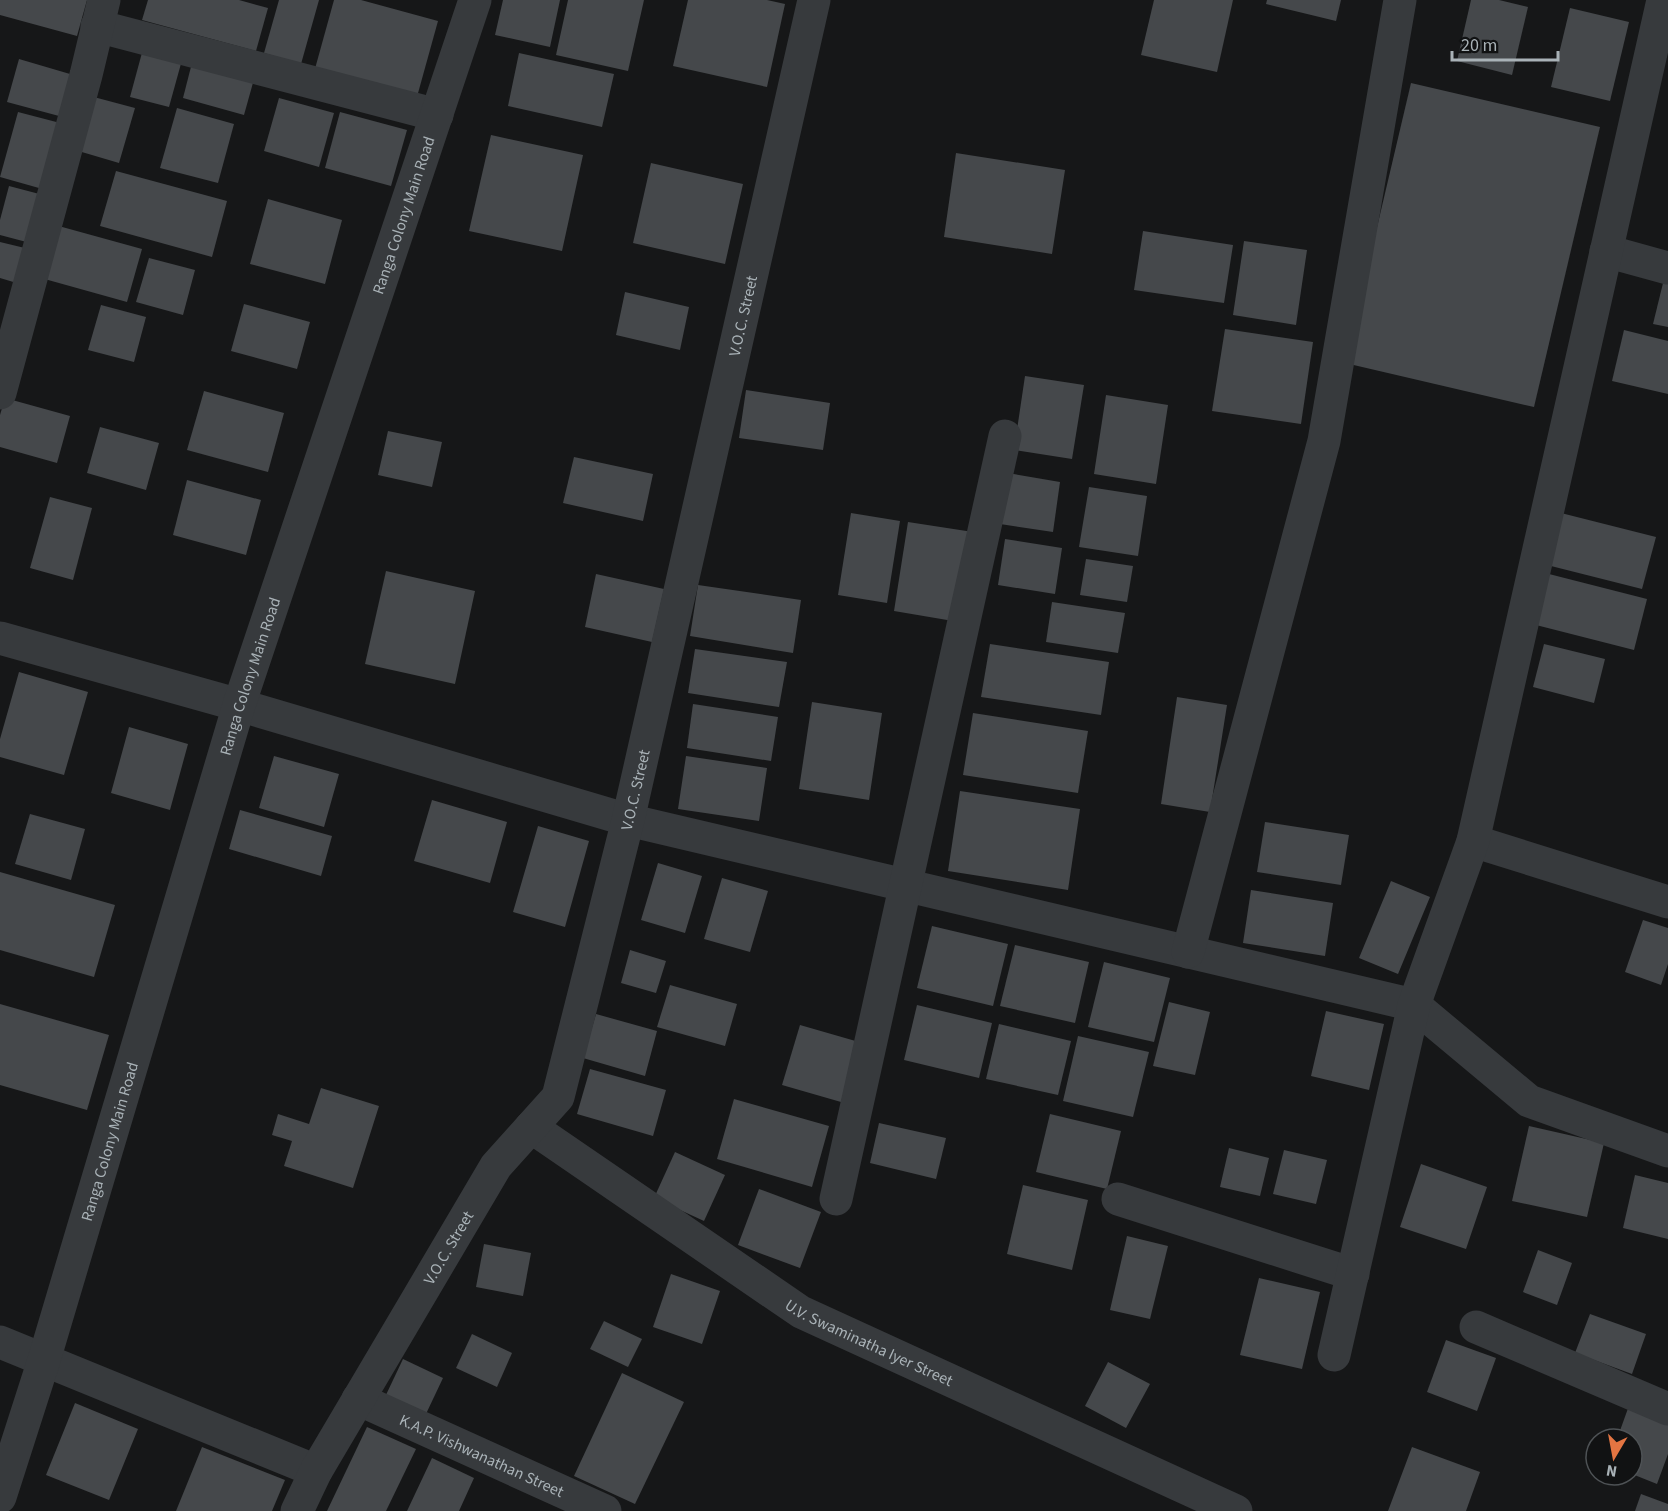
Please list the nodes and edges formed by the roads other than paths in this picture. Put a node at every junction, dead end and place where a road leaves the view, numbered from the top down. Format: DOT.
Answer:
graph roads {
  1 [pos="475,0"];
  2 [pos="814,0"];
  3 [pos="1400,0"];
  4 [pos="1663,0"];
  5 [pos="100,13"];
  6 [pos="437,116"];
  7 [pos="1606,251"];
  8 [pos="1668,268"];
  9 [pos="0,393"];
  10 [pos="1005,436"];
  11 [pos="0,638"];
  12 [pos="239,705"];
  13 [pos="628,820"];
  14 [pos="1473,841"];
  15 [pos="905,886"];
  16 [pos="1668,902"];
  17 [pos="1188,952"];
  18 [pos="1414,1005"];
  19 [pos="531,1127"];
  20 [pos="1668,1151"];
  21 [pos="836,1199"];
  22 [pos="1118,1199"];
  23 [pos="1353,1274"];
  24 [pos="1476,1327"];
  25 [pos="0,1342"];
  26 [pos="1334,1355"];
  27 [pos="44,1360"];
  28 [pos="358,1399"];
  29 [pos="1668,1409"];
  30 [pos="316,1472"];
  31 [pos="0,1497"];
  32 [pos="297,1511"];
  33 [pos="605,1511"];
  34 [pos="1236,1511"];
  1 -- 6 [label="street, Ranga Colony Main Road"];
  2 -- 13 [label="street, V.O.C. Street"];
  3 -- 17 [label="street"];
  4 -- 7 [label="street"];
  5 -- 6 [label="street"];
  5 -- 9 [label="street"];
  6 -- 12 [label="street, Ranga Colony Main Road"];
  7 -- 8 [label="street"];
  7 -- 14 [label="street"];
  10 -- 15 [label="street"];
  11 -- 12 [label="street"];
  12 -- 13 [label="street"];
  12 -- 27 [label="street, Ranga Colony Main Road"];
  13 -- 15 [label="street"];
  13 -- 19 [label="street, V.O.C. Street"];
  14 -- 16 [label="street"];
  14 -- 18 [label="street"];
  15 -- 17 [label="street"];
  15 -- 21 [label="street"];
  17 -- 18 [label="street"];
  18 -- 20 [label="street"];
  18 -- 23 [label="street"];
  19 -- 28 [label="street, V.O.C. Street"];
  19 -- 34 [label="street, U.V. Swaminatha Iyer Street"];
  22 -- 23 [label="street"];
  23 -- 26 [label="street"];
  24 -- 29 [label="street"];
  25 -- 27 [label="street"];
  27 -- 30 [label="street"];
  27 -- 31 [label="street, Ranga Colony Main Road"];
  28 -- 30 [label="street, V.O.C. Street"];
  28 -- 33 [label="street, K.A.P. Vishwanathan Street"];
  30 -- 32 [label="street, V.O.C. Street"];
}
